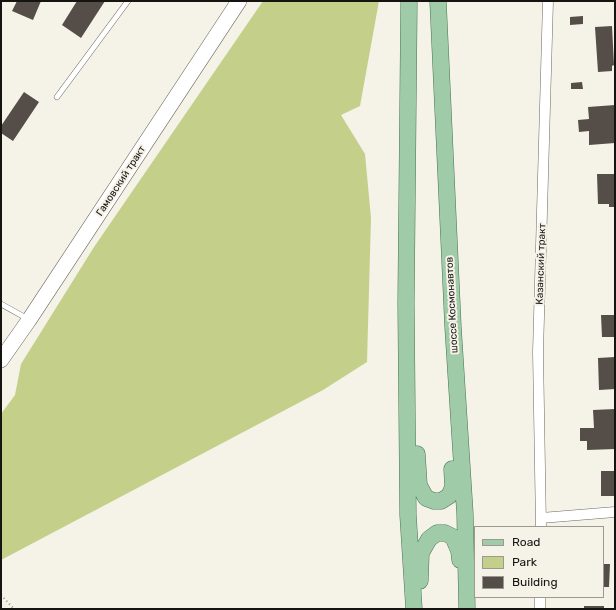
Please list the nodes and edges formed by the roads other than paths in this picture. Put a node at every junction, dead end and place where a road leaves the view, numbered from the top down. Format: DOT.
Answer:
graph roads {
  1 [pos="128,1"];
  2 [pos="239,1"];
  3 [pos="410,1"];
  4 [pos="438,1"];
  5 [pos="548,1"];
  6 [pos="56,97"];
  7 [pos="1,304"];
  8 [pos="29,320"];
  9 [pos="453,327"];
  10 [pos="407,350"];
  11 [pos="1,360"];
  12 [pos="615,512"];
  13 [pos="541,522"];
  14 [pos="540,598"];
  15 [pos="414,609"];
  16 [pos="419,609"];
  17 [pos="466,609"];
  18 [pos="540,609"];
  1 -- 6 [label="lane"];
  2 -- 8 [label="street, Гамовский тракт"];
  3 -- 10 [label="main road"];
  4 -- 9 [label="main road, шоссе Космонавтов"];
  5 -- 13 [label="street, Казанский тракт"];
  7 -- 8 [label="lane"];
  8 -- 11 [label="street, Гамовский тракт"];
  9 -- 10 [label="main road"];
  9 -- 17 [label="main road, шоссе Космонавтов"];
  10 -- 15 [label="main road"];
  12 -- 13 [label="street"];
  14 -- 18 [label="street"];
  16 -- 17 [label="main road"];
}
